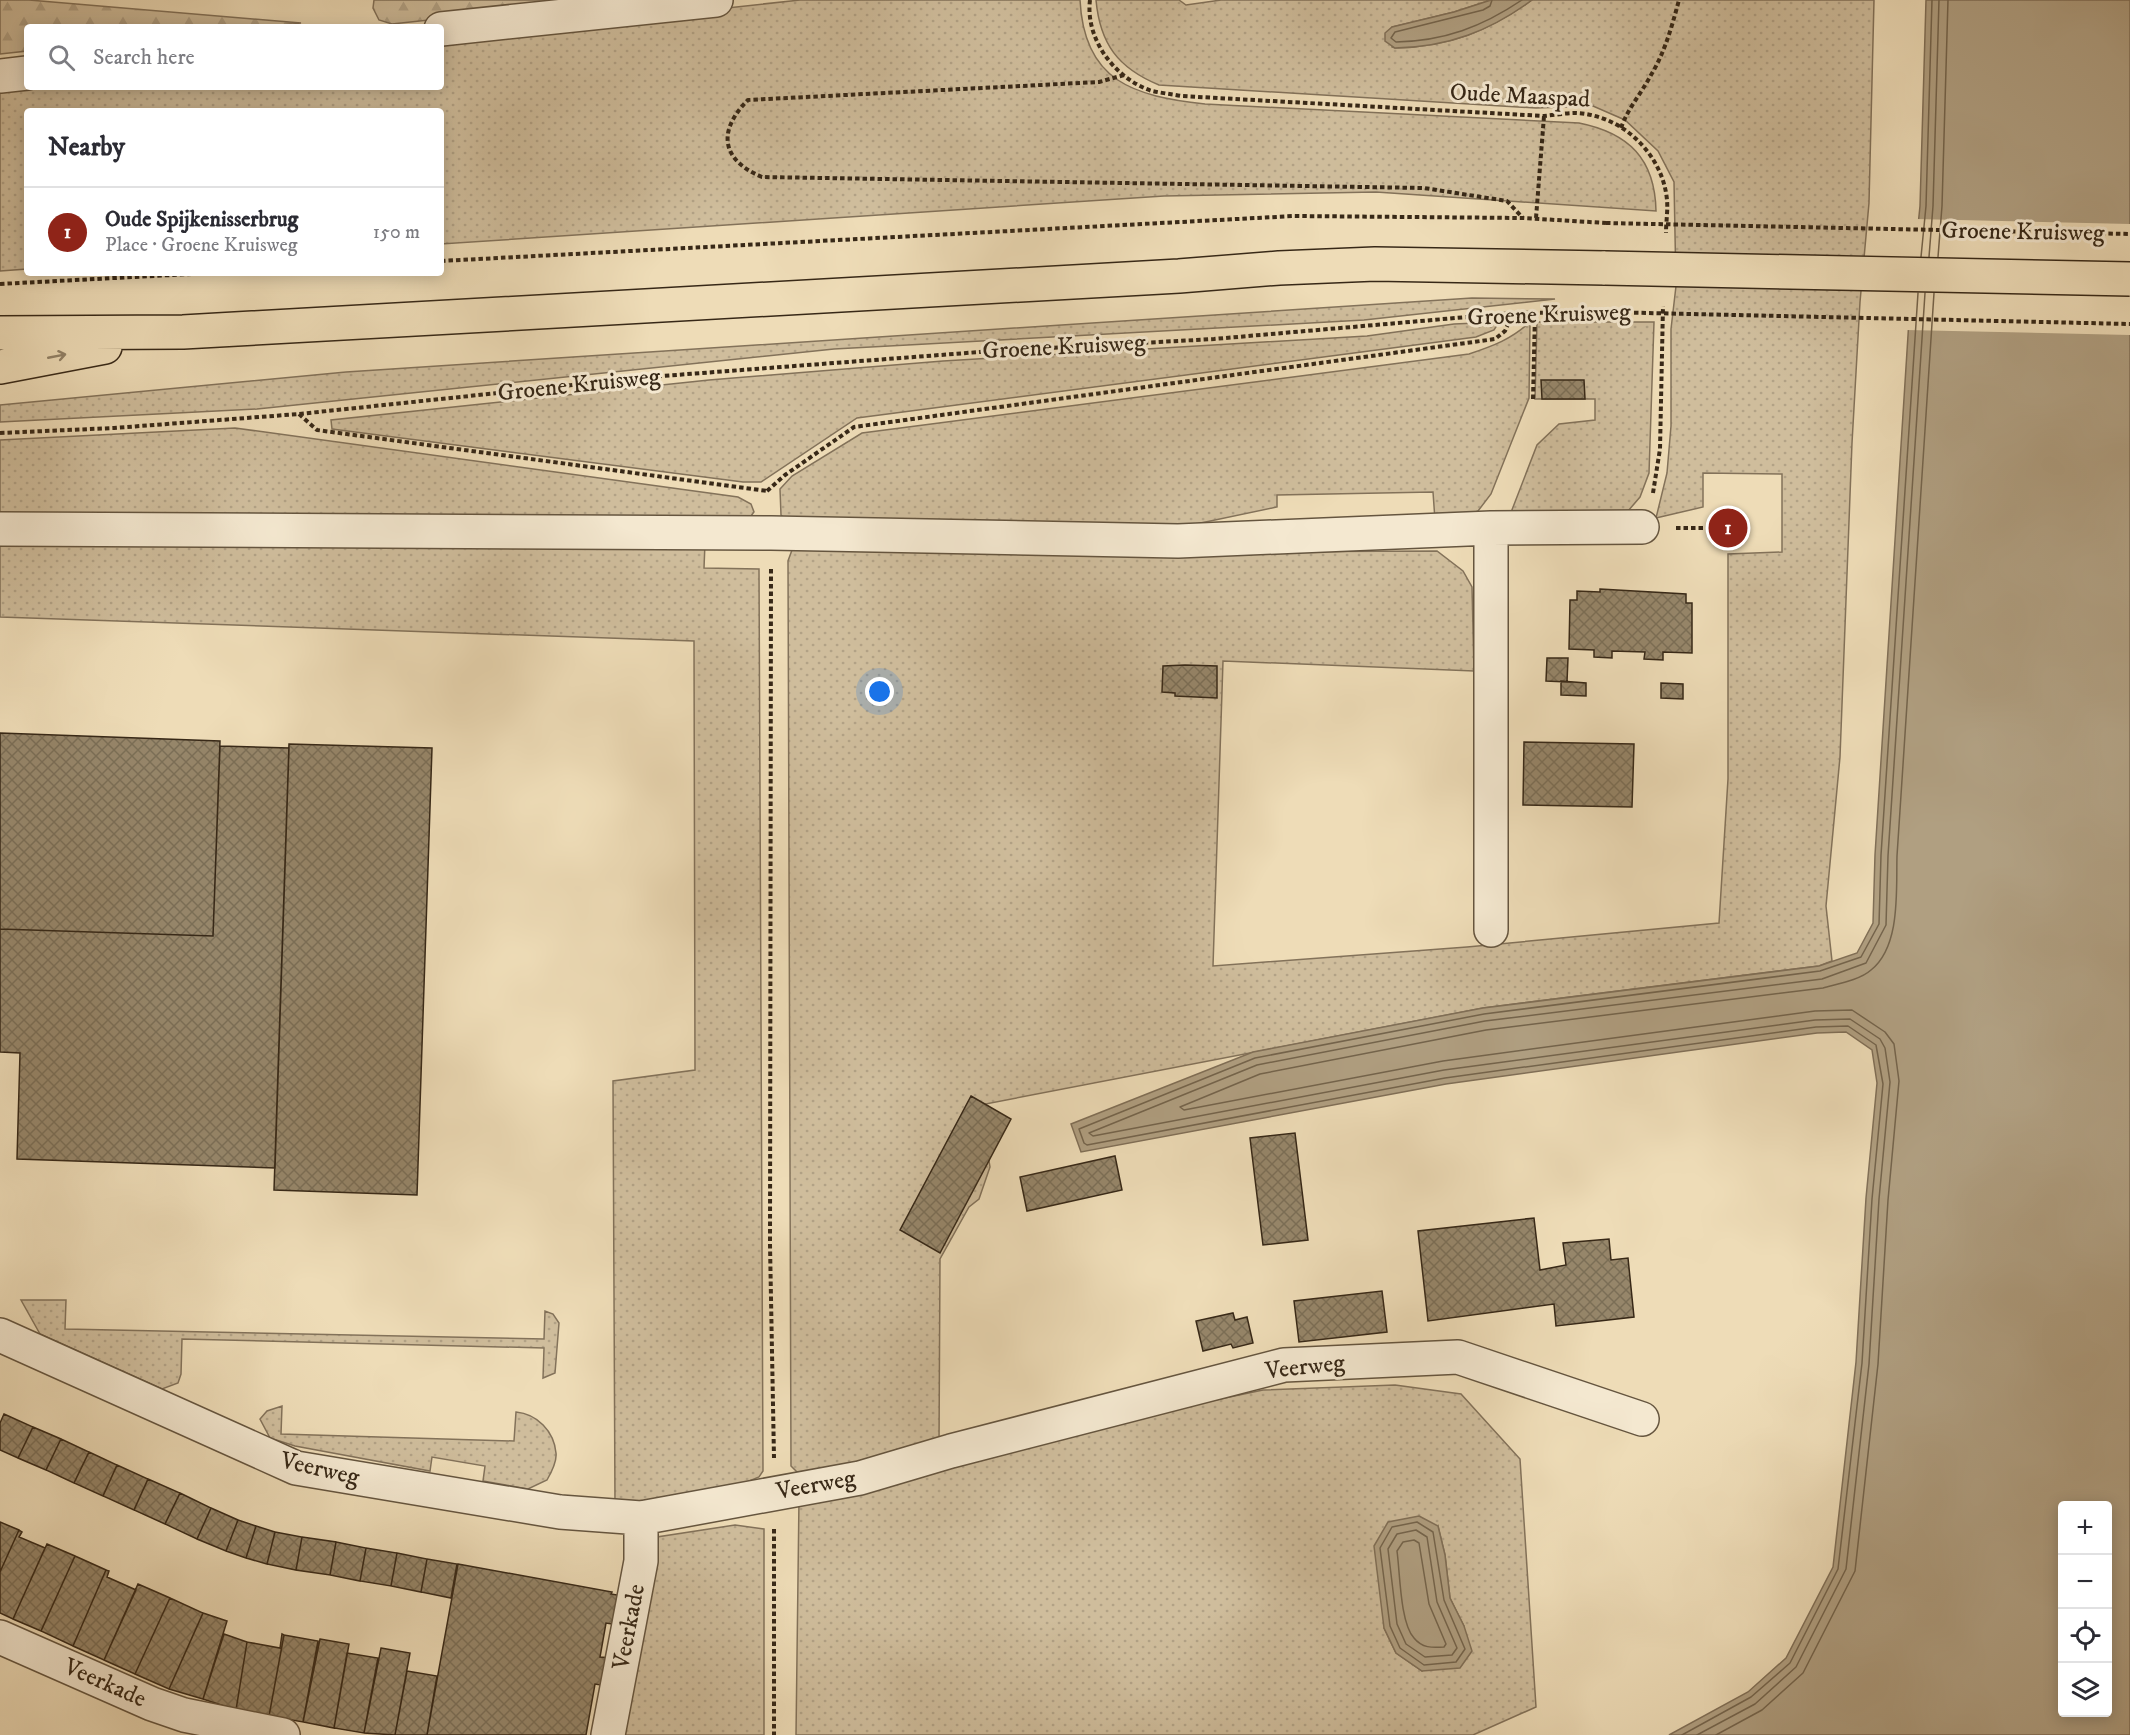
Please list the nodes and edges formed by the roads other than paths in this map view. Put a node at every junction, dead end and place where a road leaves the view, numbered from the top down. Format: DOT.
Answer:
graph roads {
  1 [pos="716,0"];
  2 [pos="444,29"];
  3 [pos="24,73"];
  4 [pos="0,76"];
  5 [pos="2130,279"];
  6 [pos="183,332"];
  7 [pos="0,333"];
  8 [pos="0,367"];
  9 [pos="1642,527"];
  10 [pos="1491,528"];
  11 [pos="0,529"];
  12 [pos="1491,930"];
  13 [pos="0,1335"];
  14 [pos="1642,1419"];
  15 [pos="641,1518"];
  16 [pos="0,1636"];
  17 [pos="284,1735"];
  18 [pos="608,1735"];
  1 -- 2 [label="street"];
  3 -- 4 [label="street"];
  5 -- 6 [label="main road, Groene Kruisweg, bridge"];
  6 -- 7 [label="main road, Groene Kruisweg"];
  8 -- 6 [label="main road, Groene Kruisweg, one-way"];
  9 -- 10 [label="street"];
  10 -- 11 [label="street"];
  10 -- 12 [label="street"];
  13 -- 15 [label="street, Veerweg"];
  14 -- 15 [label="street, Veerweg"];
  15 -- 18 [label="street, Veerkade"];
  16 -- 17 [label="street, Veerkade"];
}
